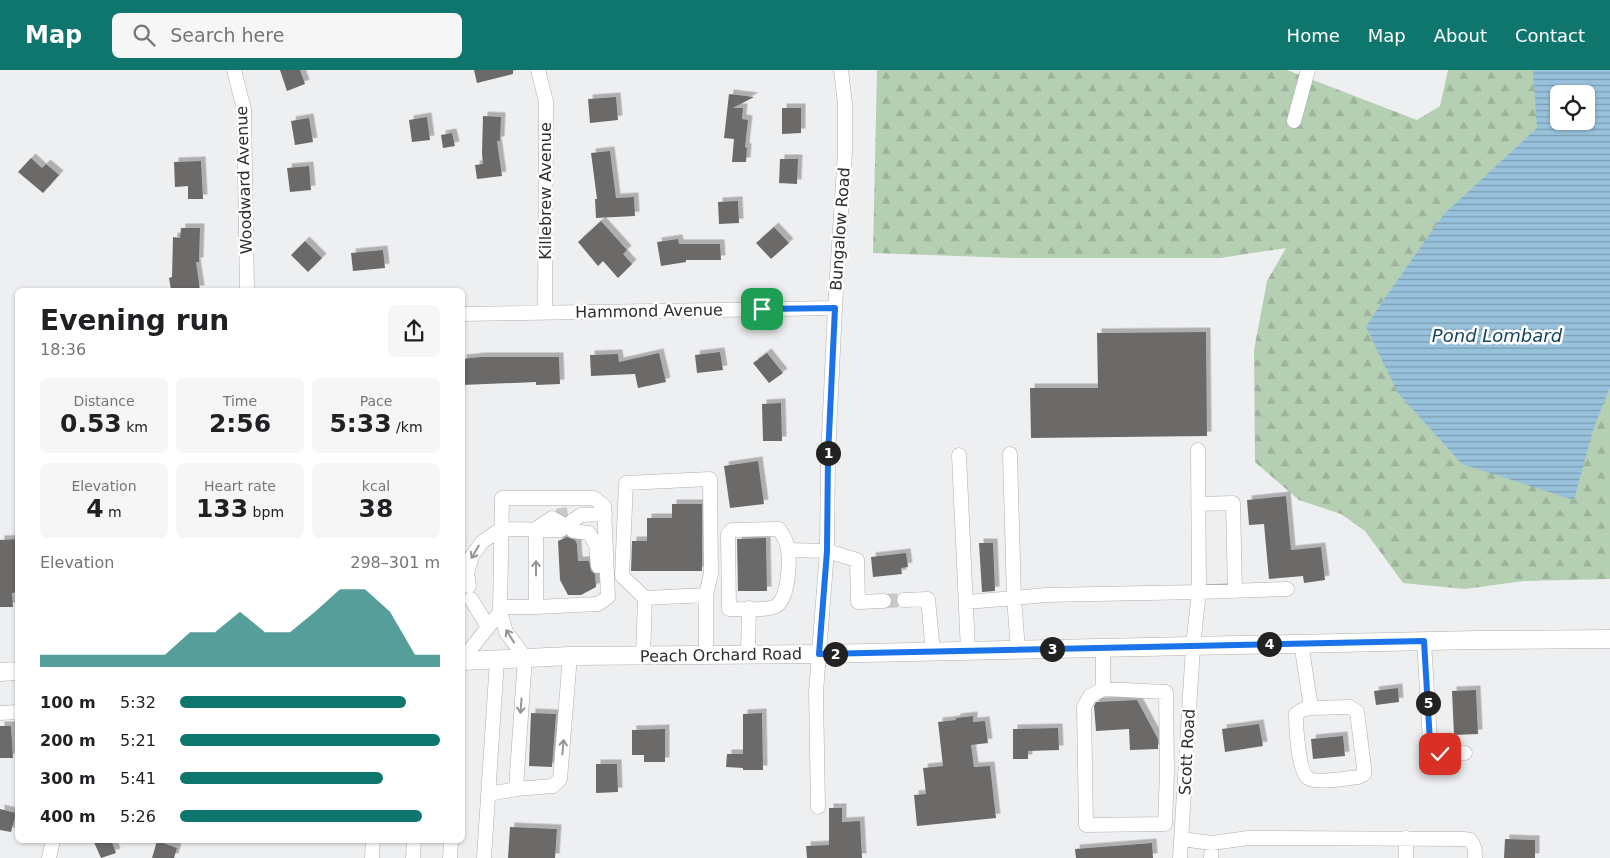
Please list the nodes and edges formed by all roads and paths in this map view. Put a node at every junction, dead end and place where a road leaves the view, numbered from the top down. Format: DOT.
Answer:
graph roads {
  1 [pos="234,70"];
  2 [pos="538,70"];
  3 [pos="841,70"];
  4 [pos="1308,70"];
  5 [pos="1294,120"];
  6 [pos="247,288"];
  7 [pos="835,308"];
  8 [pos="544,312"];
  9 [pos="465,314"];
  10 [pos="1198,450"];
  11 [pos="1010,454"];
  12 [pos="959,455"];
  13 [pos="1198,504"];
  14 [pos="605,514"];
  15 [pos="564,518"];
  16 [pos="501,529"];
  17 [pos="536,529"];
  18 [pos="788,550"];
  19 [pos="827,551"];
  20 [pos="607,579"];
  21 [pos="1287,590"];
  22 [pos="1235,591"];
  23 [pos="1200,592"];
  24 [pos="706,595"];
  25 [pos="884,596"];
  26 [pos="903,596"];
  27 [pos="645,598"];
  28 [pos="1014,598"];
  29 [pos="967,602"];
  30 [pos="536,607"];
  31 [pos="748,608"];
  32 [pos="500,609"];
  33 [pos="488,627"];
  34 [pos="1610,638"];
  35 [pos="1424,641"];
  36 [pos="1301,643"];
  37 [pos="1193,646"];
  38 [pos="1103,648"];
  39 [pos="1018,650"];
  40 [pos="968,651"];
  41 [pos="933,652"];
  42 [pos="748,654"];
  43 [pos="819,654"];
  44 [pos="706,655"];
  45 [pos="465,656"];
  46 [pos="570,656"];
  47 [pos="643,656"];
  48 [pos="524,657"];
  49 [pos="465,660"];
  50 [pos="497,660"];
  51 [pos="15,671"];
  52 [pos="0,672"];
  53 [pos="1103,689"];
  54 [pos="1311,708"];
  55 [pos="15,712"];
  56 [pos="0,713"];
  57 [pos="1465,753"];
  58 [pos="1167,772"];
  59 [pos="1185,772"];
  60 [pos="516,789"];
  61 [pos="489,794"];
  62 [pos="818,807"];
  63 [pos="1406,838"];
  64 [pos="1181,839"];
  65 [pos="52,843"];
  66 [pos="373,843"];
  67 [pos="414,843"];
  68 [pos="452,843"];
  69 [pos="1212,843"];
  70 [pos="49,858"];
  71 [pos="372,858"];
  72 [pos="413,858"];
  73 [pos="450,858"];
  74 [pos="484,858"];
  75 [pos="1180,858"];
  76 [pos="1211,858"];
  77 [pos="1406,858"];
  78 [pos="1475,858"];
  1 -- 6 [label="street, Woodward Avenue"];
  2 -- 8 [label="street, Killebrew Avenue"];
  3 -- 7 [label="street, Bungalow Road"];
  4 -- 5 [label="street"];
  7 -- 8 [label="street, Hammond Avenue"];
  7 -- 19 [label="street, Bungalow Road"];
  8 -- 9 [label="street, Hammond Avenue"];
  10 -- 13 [label="street, Scott Road"];
  11 -- 28 [label="street"];
  12 -- 29 [label="street"];
  13 -- 22 [label="street"];
  13 -- 23 [label="street, Scott Road"];
  14 -- 15 [label="street"];
  14 -- 16 [label="street"];
  14 -- 20 [label="street"];
  15 -- 17 [label="street"];
  15 -- 20 [label="street"];
  16 -- 17 [label="street"];
  16 -- 32 [label="street"];
  16 -- 33 [label="street, one-way"];
  30 -- 17 [label="street, one-way"];
  18 -- 19 [label="street"];
  18 -- 31 [label="street"];
  18 -- 31 [label="street"];
  19 -- 25 [label="street"];
  19 -- 43 [label="street, Bungalow Road"];
  20 -- 30 [label="street"];
  21 -- 22 [label="street"];
  22 -- 23 [label="street"];
  23 -- 28 [label="street"];
  23 -- 37 [label="street, Scott Road"];
  24 -- 27 [label="street"];
  24 -- 27 [label="street"];
  24 -- 44 [label="street"];
  26 -- 41 [label="street"];
  27 -- 47 [label="street"];
  28 -- 29 [label="street"];
  28 -- 39 [label="street"];
  29 -- 40 [label="street"];
  30 -- 32 [label="street"];
  31 -- 42 [label="street"];
  32 -- 33 [label="street"];
  48 -- 32 [label="street, one-way"];
  33 -- 45 [label="street"];
  34 -- 35 [label="main road, Peach Orchard Road"];
  35 -- 36 [label="main road, Peach Orchard Road"];
  35 -- 57 [label="street"];
  36 -- 37 [label="main road, Peach Orchard Road"];
  36 -- 54 [label="street"];
  37 -- 38 [label="main road, Peach Orchard Road"];
  37 -- 59 [label="street, Scott Road"];
  38 -- 39 [label="main road, Peach Orchard Road"];
  38 -- 53 [label="street"];
  39 -- 40 [label="main road, Peach Orchard Road"];
  40 -- 41 [label="main road, Peach Orchard Road"];
  41 -- 43 [label="main road, Peach Orchard Road"];
  42 -- 43 [label="main road, Peach Orchard Road"];
  42 -- 44 [label="main road, Peach Orchard Road"];
  43 -- 62 [label="street, Bungalow Road"];
  44 -- 47 [label="main road, Peach Orchard Road"];
  46 -- 47 [label="main road, Peach Orchard Road"];
  46 -- 48 [label="main road, Peach Orchard Road"];
  60 -- 46 [label="street, one-way"];
  48 -- 50 [label="main road, Peach Orchard Road"];
  48 -- 60 [label="street, one-way"];
  49 -- 50 [label="main road, Peach Orchard Road"];
  50 -- 61 [label="street"];
  51 -- 52 [label="main road"];
  53 -- 58 [label="street"];
  53 -- 58 [label="street"];
  54 -- 54 [label="street"];
  55 -- 56 [label="street"];
  58 -- 59 [label="street"];
  59 -- 64 [label="street, Scott Road"];
  60 -- 61 [label="street"];
  61 -- 74 [label="street"];
  63 -- 69 [label="street"];
  63 -- 77 [label="street"];
  63 -- 78 [label="street"];
  64 -- 69 [label="street"];
  64 -- 75 [label="street, Scott Road"];
  65 -- 70 [label="street"];
  66 -- 71 [label="street"];
  67 -- 72 [label="street"];
  68 -- 73 [label="street"];
  69 -- 76 [label="street"];
}
